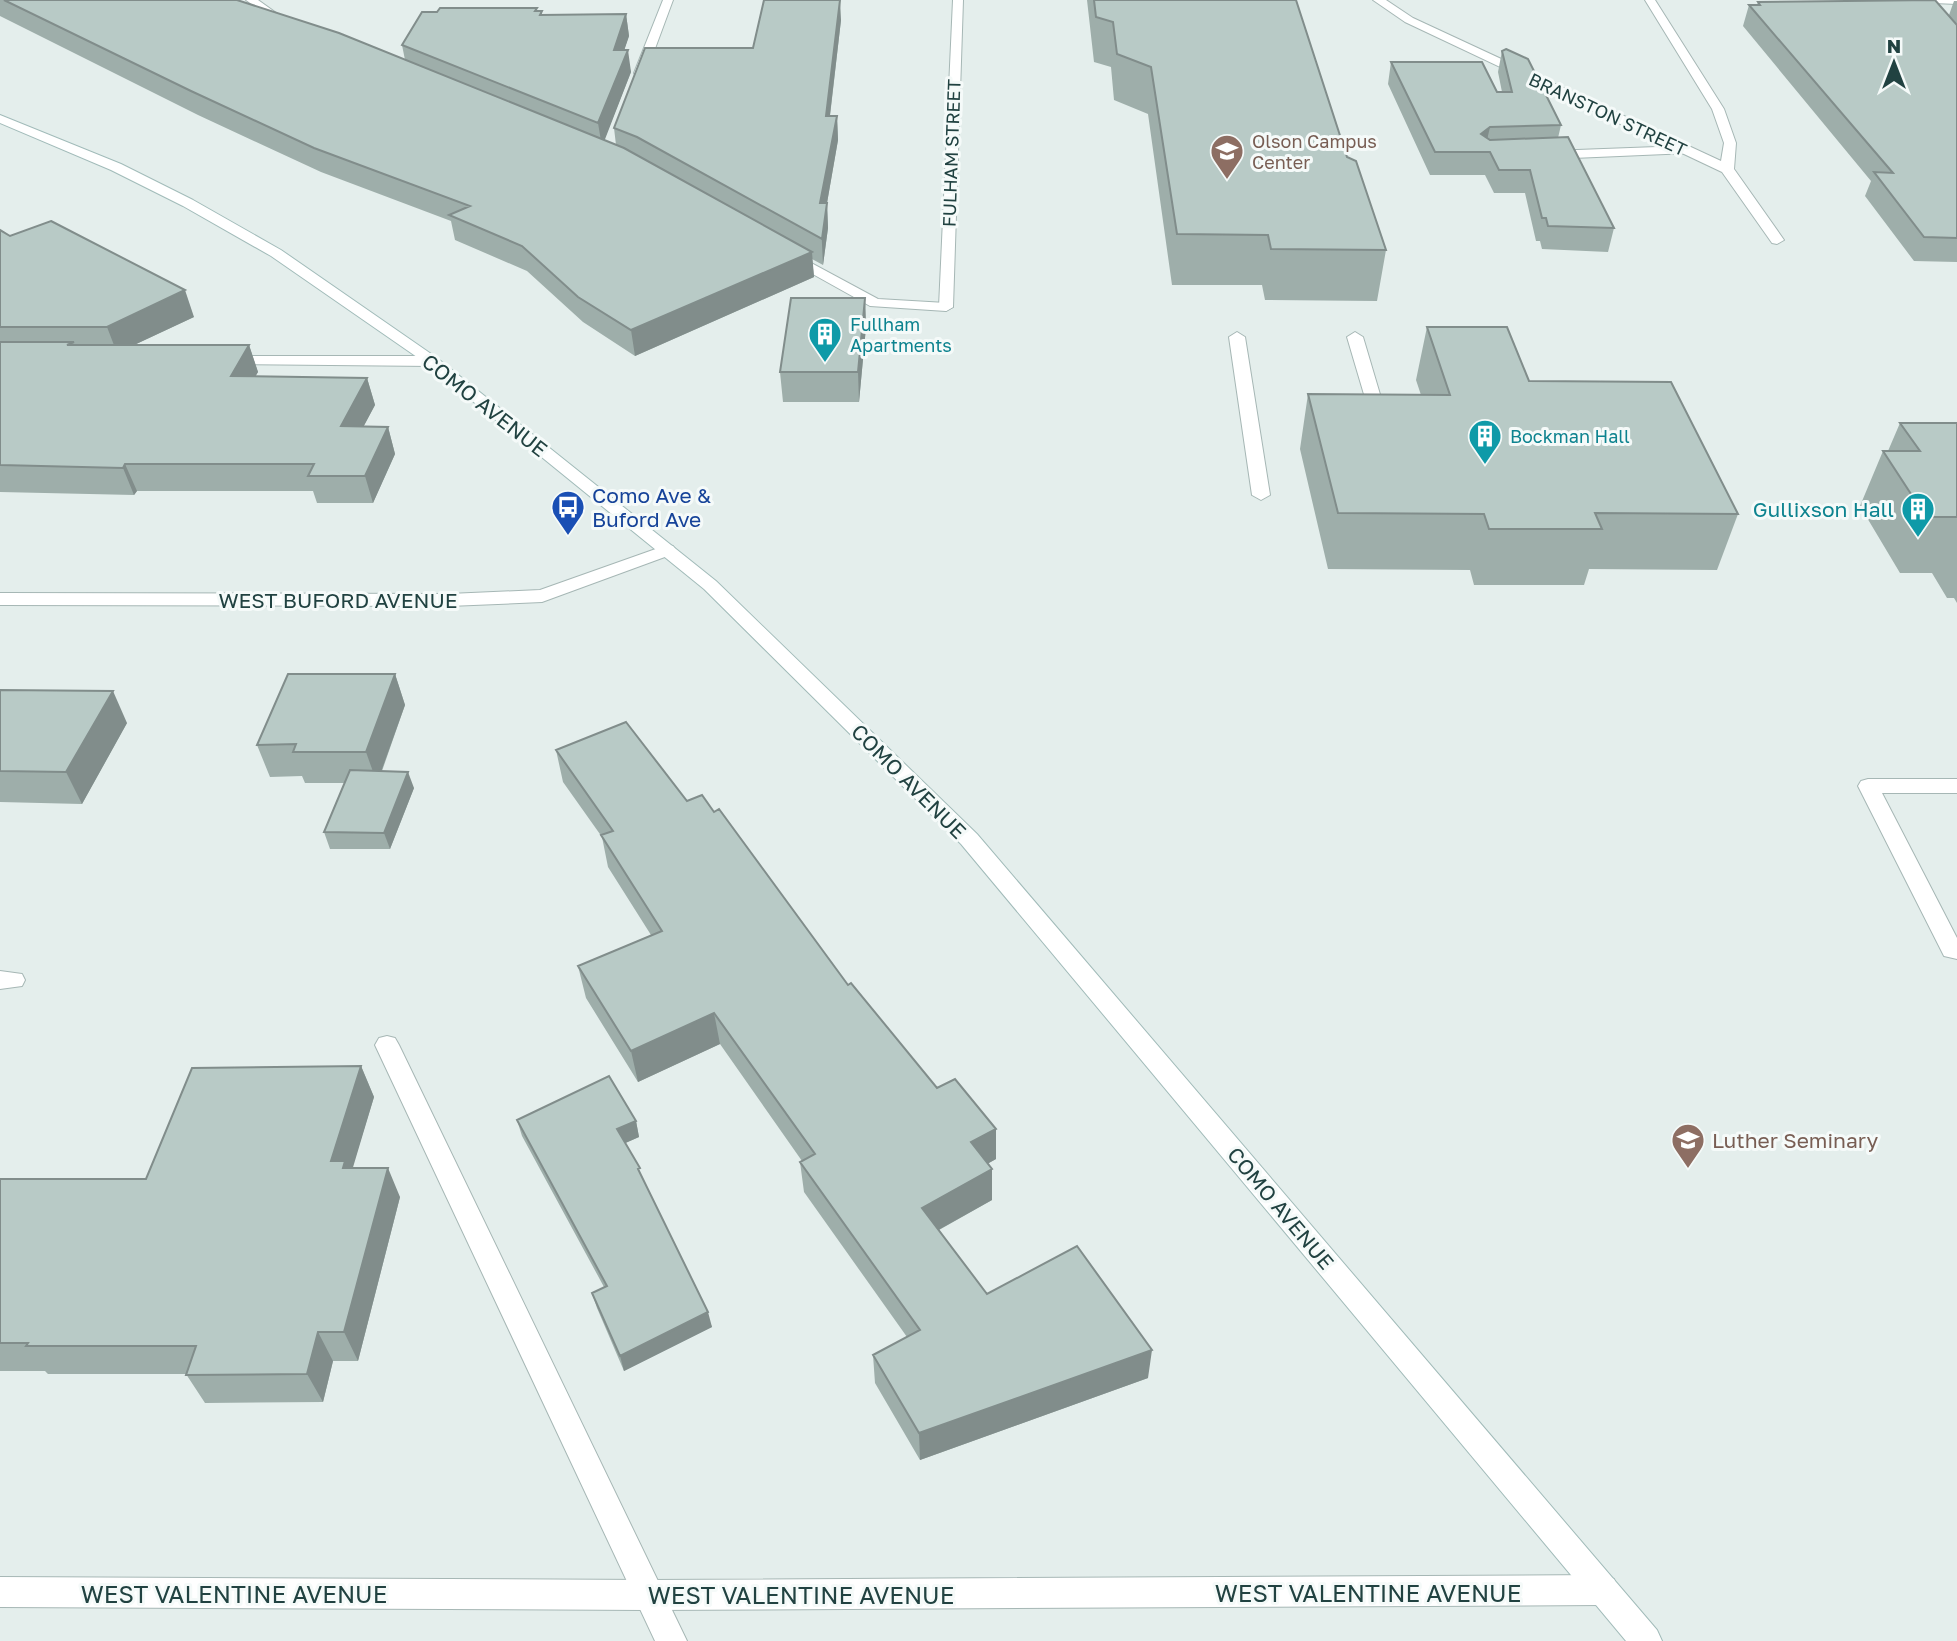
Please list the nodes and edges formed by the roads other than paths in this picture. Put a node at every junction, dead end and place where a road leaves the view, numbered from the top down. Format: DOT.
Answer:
graph roads {
  1 [pos="251,0"];
  2 [pos="668,0"];
  3 [pos="958,0"];
  4 [pos="1378,0"];
  5 [pos="1650,0"];
  6 [pos="1934,0"];
  7 [pos="1954,1"];
  8 [pos="301,31"];
  9 [pos="636,83"];
  10 [pos="0,118"];
  11 [pos="1684,149"];
  12 [pos="1538,155"];
  13 [pos="1727,169"];
  14 [pos="1777,240"];
  15 [pos="782,251"];
  16 [pos="1237,337"];
  17 [pos="1355,337"];
  18 [pos="206,361"];
  19 [pos="432,361"];
  20 [pos="1380,418"];
  21 [pos="1261,495"];
  22 [pos="667,550"];
  23 [pos="0,599"];
  24 [pos="1957,786"];
  25 [pos="1957,950"];
  26 [pos="387,1045"];
  27 [pos="1603,1590"];
  28 [pos="0,1592"];
  29 [pos="647,1595"];
  30 [pos="671,1641"];
  31 [pos="1646,1641"];
  1 -- 8 [label="street"];
  2 -- 9 [label="street"];
  3 -- 15 [label="street, FULHAM STREET"];
  4 -- 11 [label="street, BRANSTON STREET"];
  5 -- 13 [label="street"];
  6 -- 7 [label="street"];
  10 -- 19 [label="street, COMO AVENUE"];
  11 -- 12 [label="street"];
  11 -- 13 [label="street, BRANSTON STREET"];
  13 -- 14 [label="street, BRANSTON STREET"];
  16 -- 21 [label="street"];
  17 -- 20 [label="street"];
  18 -- 19 [label="street"];
  19 -- 22 [label="street, COMO AVENUE"];
  22 -- 23 [label="street, WEST BUFORD AVENUE"];
  22 -- 27 [label="street, COMO AVENUE"];
  24 -- 25 [label="street"];
  26 -- 29 [label="street"];
  27 -- 29 [label="street, WEST VALENTINE AVENUE"];
  27 -- 31 [label="street, COMO AVENUE"];
  28 -- 29 [label="street, WEST VALENTINE AVENUE"];
  29 -- 30 [label="street"];
}
